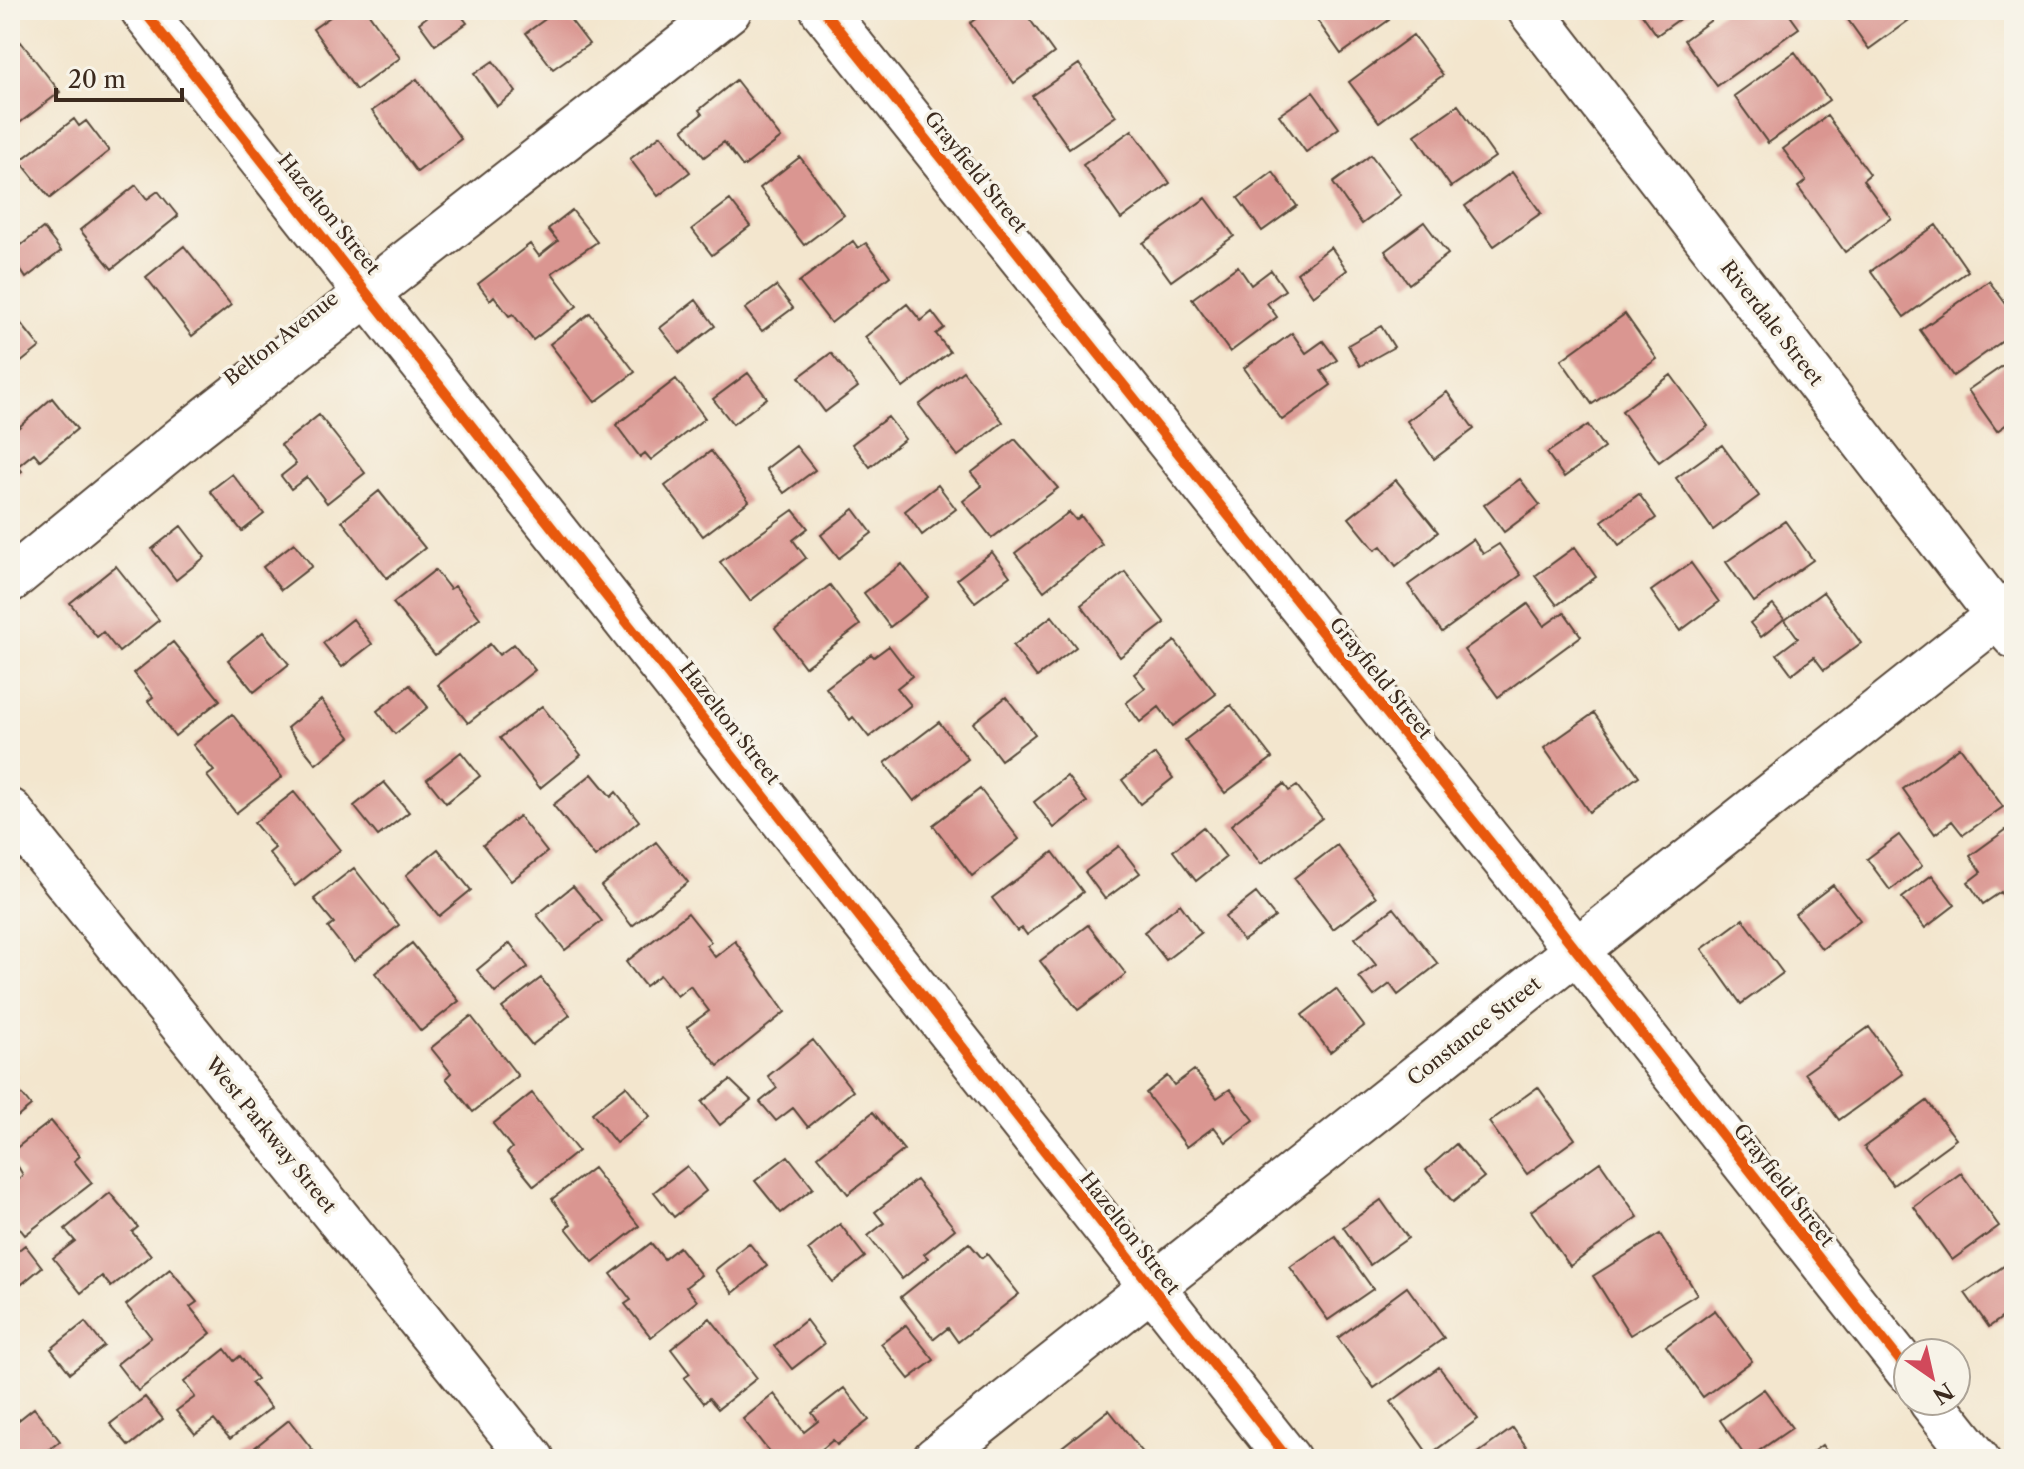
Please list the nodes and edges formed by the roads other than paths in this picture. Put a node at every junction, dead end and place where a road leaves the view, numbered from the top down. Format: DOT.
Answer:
graph roads {
  1 [pos="143,10"];
  2 [pos="729,10"];
  3 [pos="823,10"];
  4 [pos="1530,10"];
  5 [pos="369,291"];
  6 [pos="10,580"];
  7 [pos="2009,618"];
  8 [pos="10,811"];
  9 [pos="1576,950"];
  10 [pos="1151,1288"];
  11 [pos="1892,1351"];
  12 [pos="1944,1417"];
  13 [pos="532,1459"];
  14 [pos="935,1459"];
  15 [pos="1288,1459"];
  16 [pos="1977,1459"];
  1 -- 5 [label="street, Hazelton Street"];
  2 -- 5 [label="street, Belton Avenue"];
  3 -- 9 [label="street, Grayfield Street"];
  4 -- 7 [label="street, Riverdale Street"];
  5 -- 6 [label="street, Belton Avenue"];
  5 -- 10 [label="street, Hazelton Street"];
  7 -- 9 [label="street, Constance Street"];
  8 -- 13 [label="street, West Parkway Street"];
  9 -- 10 [label="street, Constance Street"];
  9 -- 11 [label="street, Grayfield Street"];
  10 -- 14 [label="street, Constance Street"];
  10 -- 15 [label="street, Hazelton Street"];
  12 -- 16 [label="street"];
}
